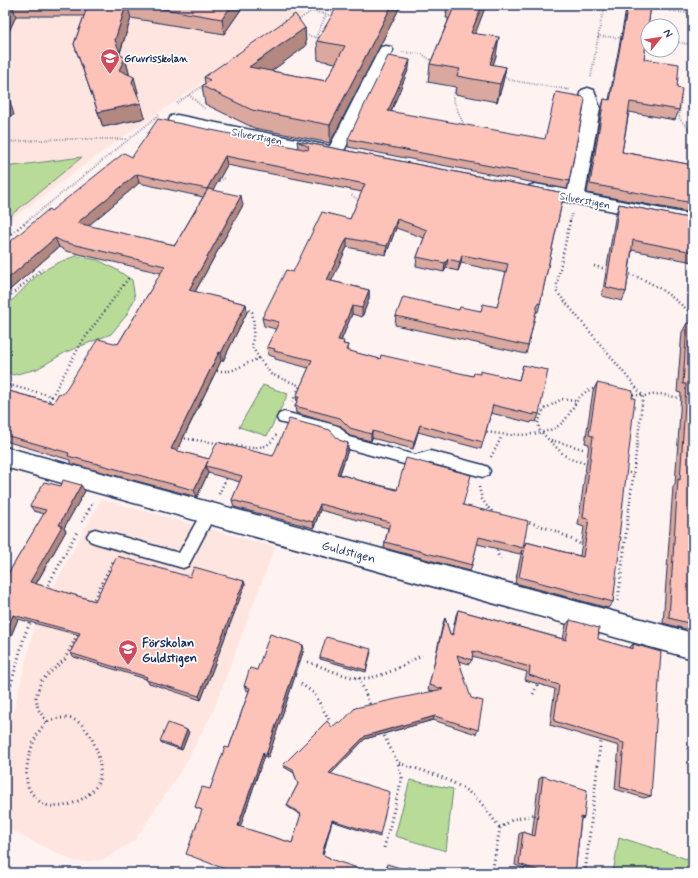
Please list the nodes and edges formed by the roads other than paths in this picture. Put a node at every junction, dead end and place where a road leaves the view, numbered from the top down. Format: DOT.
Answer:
graph roads {
  1 [pos="386,50"];
  2 [pos="588,93"];
  3 [pos="177,120"];
  4 [pos="520,187"];
  5 [pos="575,198"];
  6 [pos="693,221"];
  7 [pos="284,418"];
  8 [pos="5,457"];
  9 [pos="483,471"];
  10 [pos="210,513"];
  11 [pos="95,536"];
  12 [pos="693,646"];
  1 -- 3 [label="street, Silverstigen"];
  2 -- 5 [label="street"];
  4 -- 5 [label="street, Silverstigen"];
  5 -- 6 [label="street, Silverstigen"];
  7 -- 9 [label="lane"];
  8 -- 10 [label="street, Guldstigen"];
  10 -- 11 [label="lane"];
  10 -- 12 [label="street, Guldstigen"];
}
